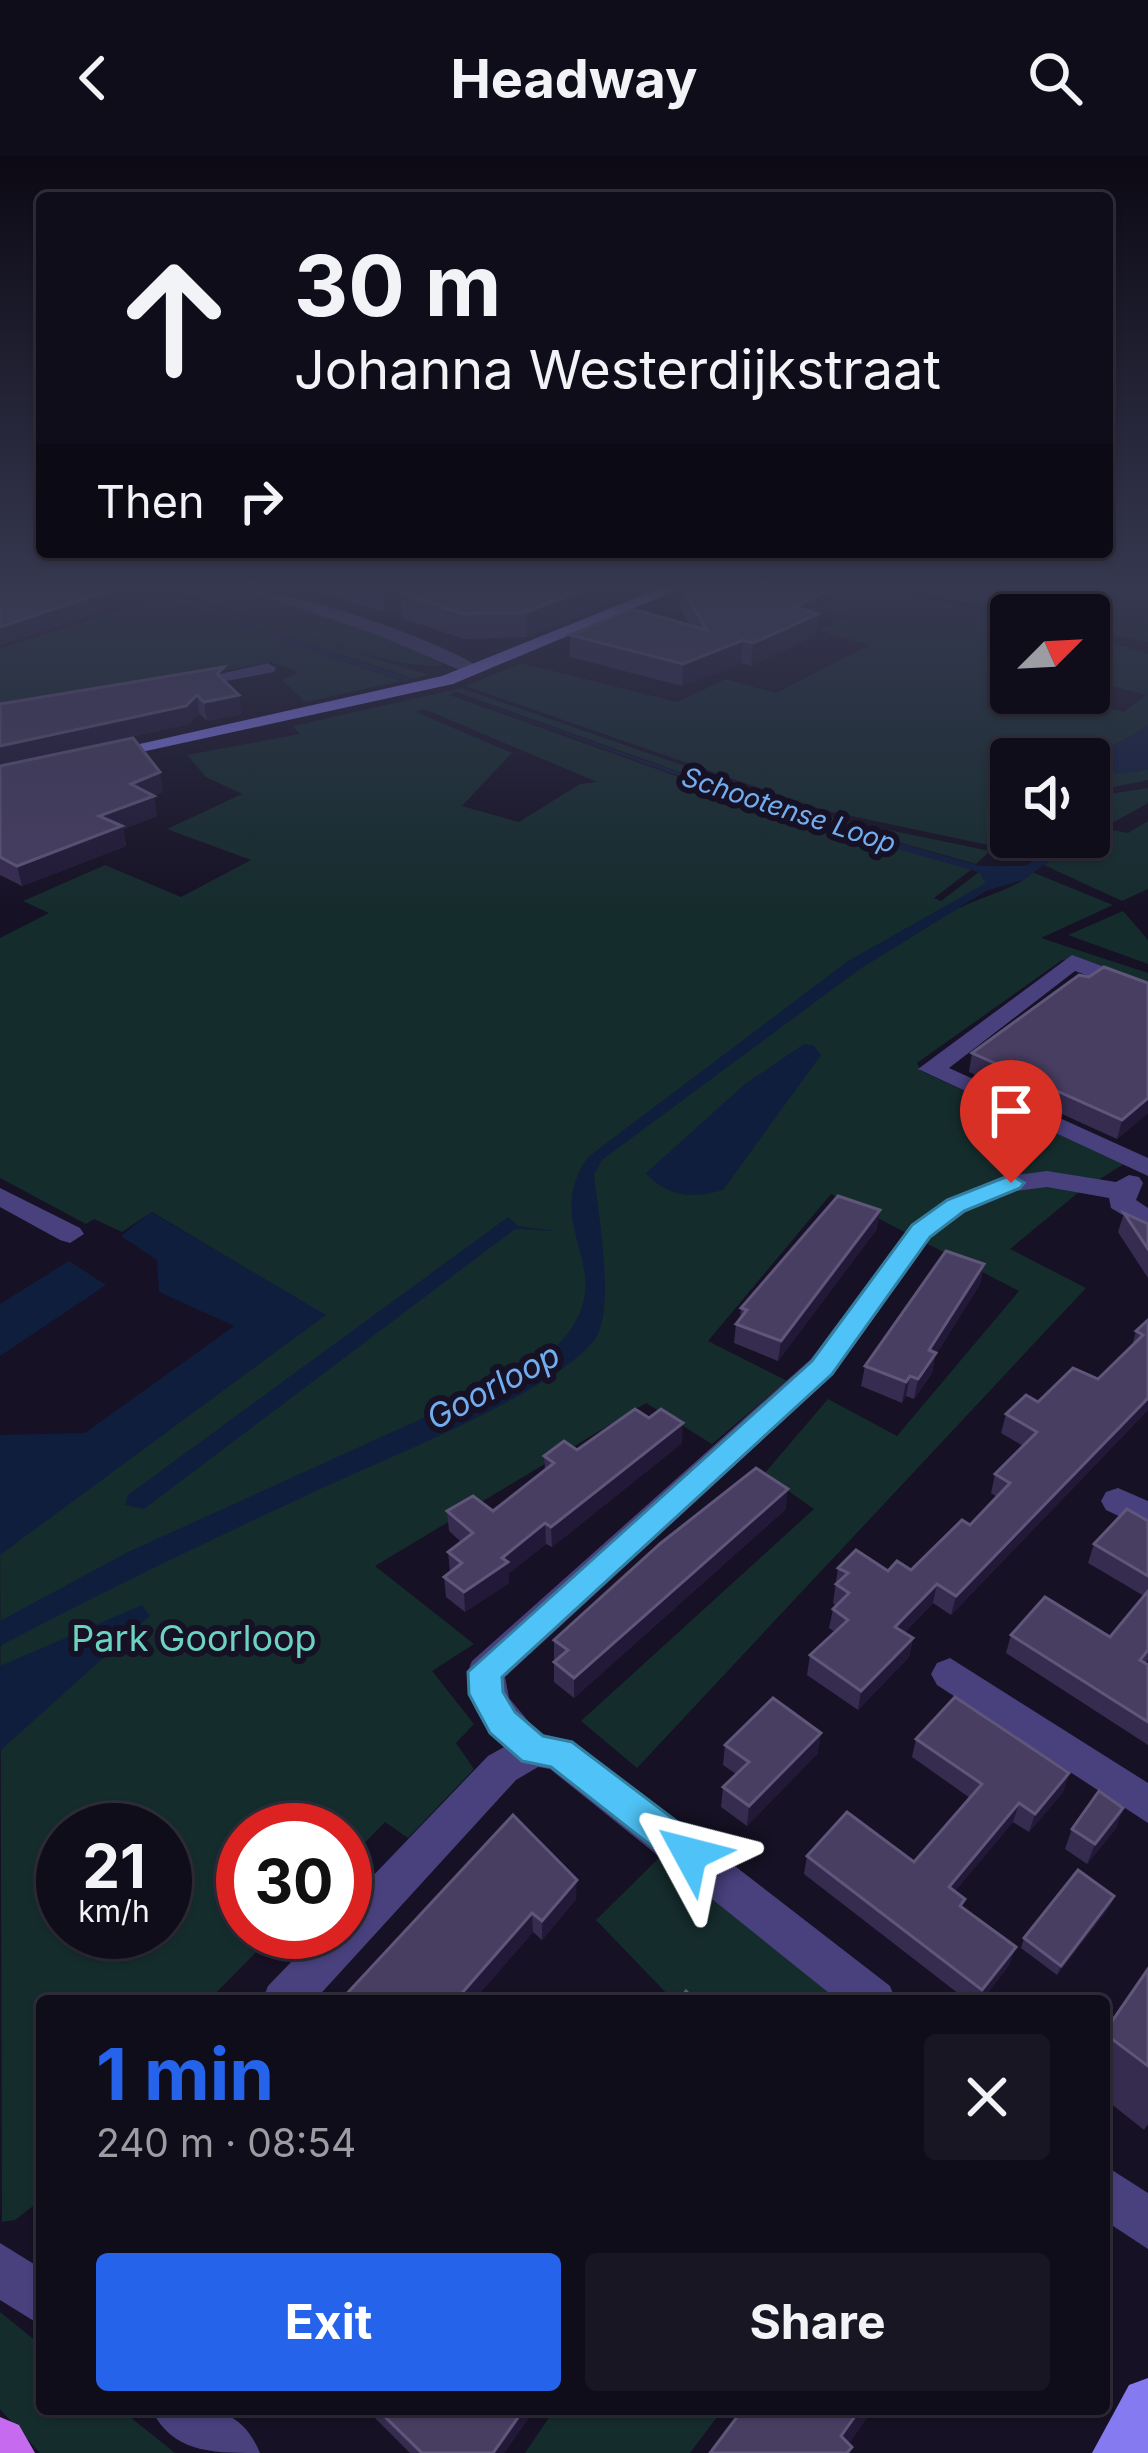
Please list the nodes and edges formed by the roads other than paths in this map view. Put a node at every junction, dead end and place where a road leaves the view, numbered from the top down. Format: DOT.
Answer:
graph roads {
  1 [pos="386,697"];
  2 [pos="68,762"];
  3 [pos="1148,991"];
  4 [pos="1135,1182"];
  5 [pos="0,1196"];
  6 [pos="1148,1221"];
  7 [pos="70,1234"];
  8 [pos="950,1674"];
  9 [pos="518,1759"];
  10 [pos="1148,1805"];
  11 [pos="290,1995"];
  12 [pos="866,1995"];
  13 [pos="1110,2193"];
  14 [pos="1148,2224"];
  15 [pos="1148,2404"];
  16 [pos="186,2415"];
  17 [pos="0,2444"];
  18 [pos="8,2453"];
  19 [pos="233,2453"];
  20 [pos="1119,2453"];
  1 -- 2 [label="street"];
  3 -- 4 [label="street"];
  4 -- 6 [label="street"];
  4 -- 9 [label="street"];
  5 -- 7 [label="street"];
  8 -- 10 [label="street"];
  9 -- 11 [label="street"];
  9 -- 12 [label="street"];
  13 -- 14 [label="street"];
  15 -- 20 [label="street"];
  16 -- 19 [label="street"];
  17 -- 18 [label="main road"];
}
